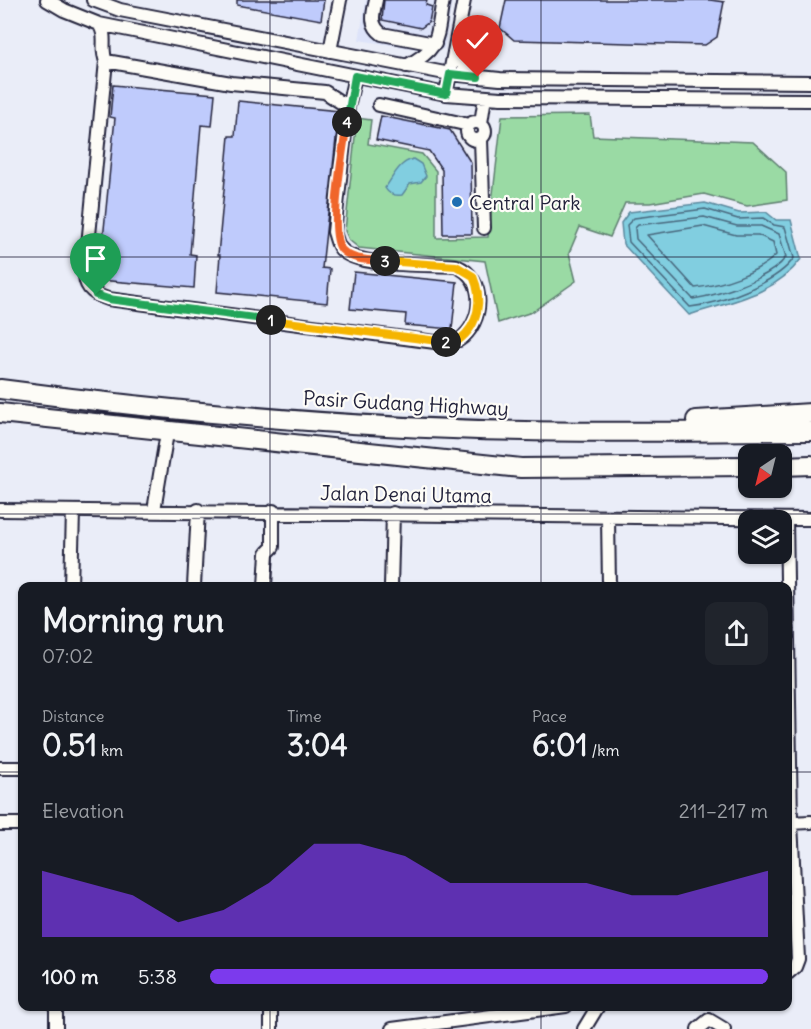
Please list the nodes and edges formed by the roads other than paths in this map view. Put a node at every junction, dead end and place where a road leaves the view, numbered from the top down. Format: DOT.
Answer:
graph roads {
  1 [pos="47,0"];
  2 [pos="93,0"];
  3 [pos="340,0"];
  4 [pos="376,0"];
  5 [pos="443,0"];
  6 [pos="464,0"];
  7 [pos="99,24"];
  8 [pos="126,29"];
  9 [pos="435,44"];
  10 [pos="330,51"];
  11 [pos="454,52"];
  12 [pos="106,61"];
  13 [pos="406,66"];
  14 [pos="335,72"];
  15 [pos="450,74"];
  16 [pos="355,76"];
  17 [pos="478,77"];
  18 [pos="811,82"];
  19 [pos="331,94"];
  20 [pos="446,94"];
  21 [pos="485,97"];
  22 [pos="811,100"];
  23 [pos="379,105"];
  24 [pos="348,107"];
  25 [pos="475,124"];
  26 [pos="484,228"];
  27 [pos="0,389"];
  28 [pos="0,413"];
  29 [pos="811,413"];
  30 [pos="524,431"];
  31 [pos="811,431"];
  32 [pos="167,433"];
  33 [pos="811,465"];
  34 [pos="738,466"];
  35 [pos="792,466"];
  36 [pos="0,510"];
  37 [pos="154,510"];
  38 [pos="198,510"];
  39 [pos="273,511"];
  40 [pos="73,512"];
  41 [pos="393,513"];
  42 [pos="608,517"];
  43 [pos="738,518"];
  44 [pos="792,519"];
  45 [pos="811,519"];
  46 [pos="787,564"];
  47 [pos="71,582"];
  48 [pos="194,582"];
  49 [pos="265,582"];
  50 [pos="391,582"];
  51 [pos="609,582"];
  52 [pos="787,582"];
  53 [pos="0,768"];
  54 [pos="18,768"];
  55 [pos="811,822"];
  56 [pos="792,823"];
  57 [pos="0,824"];
  58 [pos="18,824"];
  59 [pos="792,911"];
  60 [pos="792,970"];
  61 [pos="56,1011"];
  62 [pos="271,1011"];
  63 [pos="500,1011"];
  64 [pos="595,1011"];
  65 [pos="56,1029"];
  66 [pos="271,1029"];
  67 [pos="392,1029"];
  68 [pos="584,1029"];
  69 [pos="698,1029"];
  70 [pos="724,1029"];
  1 -- 7 [label="street"];
  2 -- 10 [label="street"];
  3 -- 10 [label="street"];
  4 -- 9 [label="street"];
  5 -- 9 [label="street"];
  6 -- 11 [label="street"];
  7 -- 8 [label="street"];
  7 -- 12 [label="street"];
  8 -- 12 [label="street"];
  8 -- 14 [label="street"];
  9 -- 13 [label="street"];
  10 -- 13 [label="street"];
  11 -- 15 [label="street"];
  11 -- 17 [label="street"];
  12 -- 19 [label="street"];
  12 -- 24 [label="street"];
  13 -- 15 [label="street"];
  14 -- 16 [label="street"];
  14 -- 19 [label="street"];
  15 -- 17 [label="street"];
  15 -- 20 [label="street"];
  16 -- 20 [label="street"];
  16 -- 24 [label="street"];
  17 -- 18 [label="street"];
  19 -- 24 [label="street"];
  20 -- 21 [label="street"];
  21 -- 22 [label="street"];
  21 -- 25 [label="street"];
  23 -- 25 [label="street"];
  25 -- 26 [label="street"];
  27 -- 30 [label="highway, Pasir Gudang Highway"];
  28 -- 32 [label="highway"];
  29 -- 30 [label="highway"];
  30 -- 31 [label="highway, Pasir Gudang Highway"];
  32 -- 34 [label="highway"];
  32 -- 37 [label="street"];
  33 -- 35 [label="highway"];
  36 -- 40 [label="street, Jalan Denai Utama"];
  37 -- 38 [label="street, Jalan Denai Utama"];
  37 -- 40 [label="street, Jalan Denai Utama"];
  38 -- 39 [label="street, Jalan Denai Utama"];
  38 -- 48 [label="street"];
  39 -- 41 [label="street, Jalan Denai Utama"];
  39 -- 49 [label="street"];
  40 -- 47 [label="street"];
  41 -- 42 [label="street, Jalan Denai Utama"];
  41 -- 50 [label="street"];
  42 -- 43 [label="street, Jalan Denai Utama"];
  42 -- 51 [label="street"];
  44 -- 45 [label="street, Jalan Denai Utama"];
  46 -- 52 [label="street"];
  53 -- 54 [label="street"];
  55 -- 56 [label="street"];
  57 -- 58 [label="street"];
  59 -- 60 [label="street"];
  61 -- 65 [label="street"];
  62 -- 66 [label="street"];
  63 -- 67 [label="street"];
  64 -- 68 [label="street"];
  69 -- 70 [label="street"];
}
